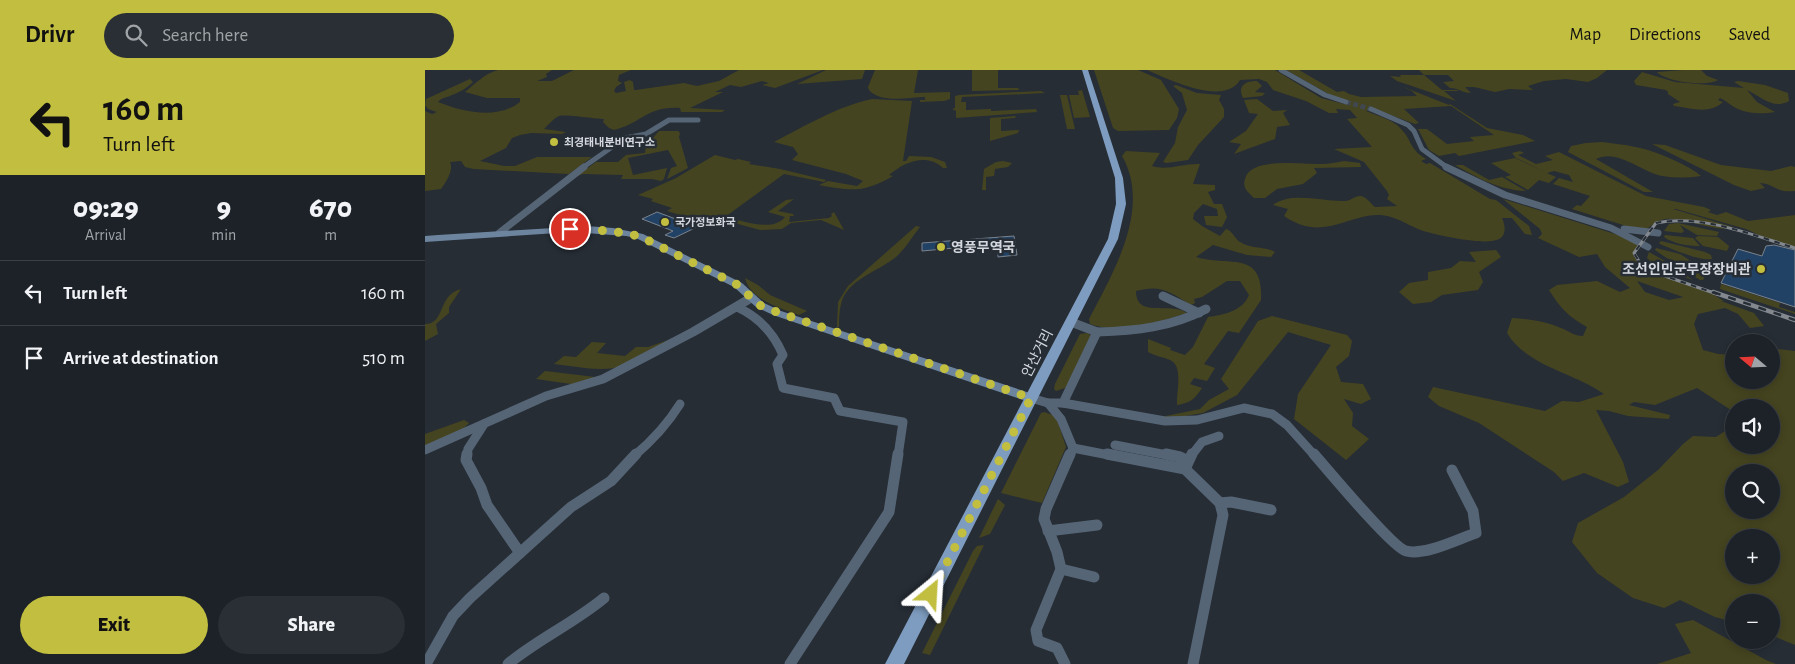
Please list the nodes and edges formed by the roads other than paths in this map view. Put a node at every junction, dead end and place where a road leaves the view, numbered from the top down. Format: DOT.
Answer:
graph roads {
  1 [pos="1085,70"];
  2 [pos="1281,70"];
  3 [pos="1346,102"];
  4 [pos="1371,109"];
  5 [pos="698,120"];
  6 [pos="1499,192"];
  7 [pos="1629,232"];
  8 [pos="499,233"];
  9 [pos="1659,233"];
  10 [pos="425,239"];
  11 [pos="1648,247"];
  12 [pos="1163,296"];
  13 [pos="751,298"];
  14 [pos="737,307"];
  15 [pos="1071,322"];
  16 [pos="1097,332"];
  17 [pos="1031,398"];
  18 [pos="1047,403"];
  19 [pos="1063,403"];
  20 [pos="680,404"];
  21 [pos="484,424"];
  22 [pos="1219,436"];
  23 [pos="1115,444"];
  24 [pos="1073,448"];
  25 [pos="425,450"];
  26 [pos="1187,465"];
  27 [pos="1452,470"];
  28 [pos="1221,503"];
  29 [pos="1271,510"];
  30 [pos="1097,525"];
  31 [pos="1048,531"];
  32 [pos="520,552"];
  33 [pos="1061,568"];
  34 [pos="1094,577"];
  35 [pos="604,598"];
  36 [pos="426,664"];
  37 [pos="508,664"];
  38 [pos="790,664"];
  39 [pos="894,664"];
  40 [pos="1065,664"];
  41 [pos="1193,664"];
  1 -- 15 [label="main road, 안산거리"];
  2 -- 3 [label="street"];
  4 -- 6 [label="street"];
  5 -- 8 [label="street"];
  6 -- 7 [label="street"];
  7 -- 9 [label="street"];
  7 -- 11 [label="street"];
  8 -- 10 [label="street"];
  8 -- 13 [label="street"];
  12 -- 16 [label="street"];
  13 -- 14 [label="street"];
  13 -- 17 [label="street"];
  14 -- 21 [label="street"];
  14 -- 38 [label="street"];
  15 -- 16 [label="street"];
  15 -- 17 [label="main road, 안산거리"];
  16 -- 19 [label="street"];
  17 -- 18 [label="street"];
  17 -- 39 [label="main road, 안산거리"];
  18 -- 19 [label="street"];
  18 -- 24 [label="street"];
  19 -- 27 [label="street"];
  20 -- 32 [label="street"];
  21 -- 25 [label="street"];
  21 -- 32 [label="street"];
  22 -- 26 [label="street"];
  23 -- 26 [label="street"];
  24 -- 26 [label="street"];
  24 -- 31 [label="street"];
  26 -- 28 [label="street"];
  28 -- 29 [label="street"];
  28 -- 41 [label="street"];
  30 -- 31 [label="street"];
  31 -- 33 [label="street"];
  32 -- 36 [label="street"];
  33 -- 34 [label="street"];
  33 -- 40 [label="street"];
  35 -- 37 [label="street"];
}
